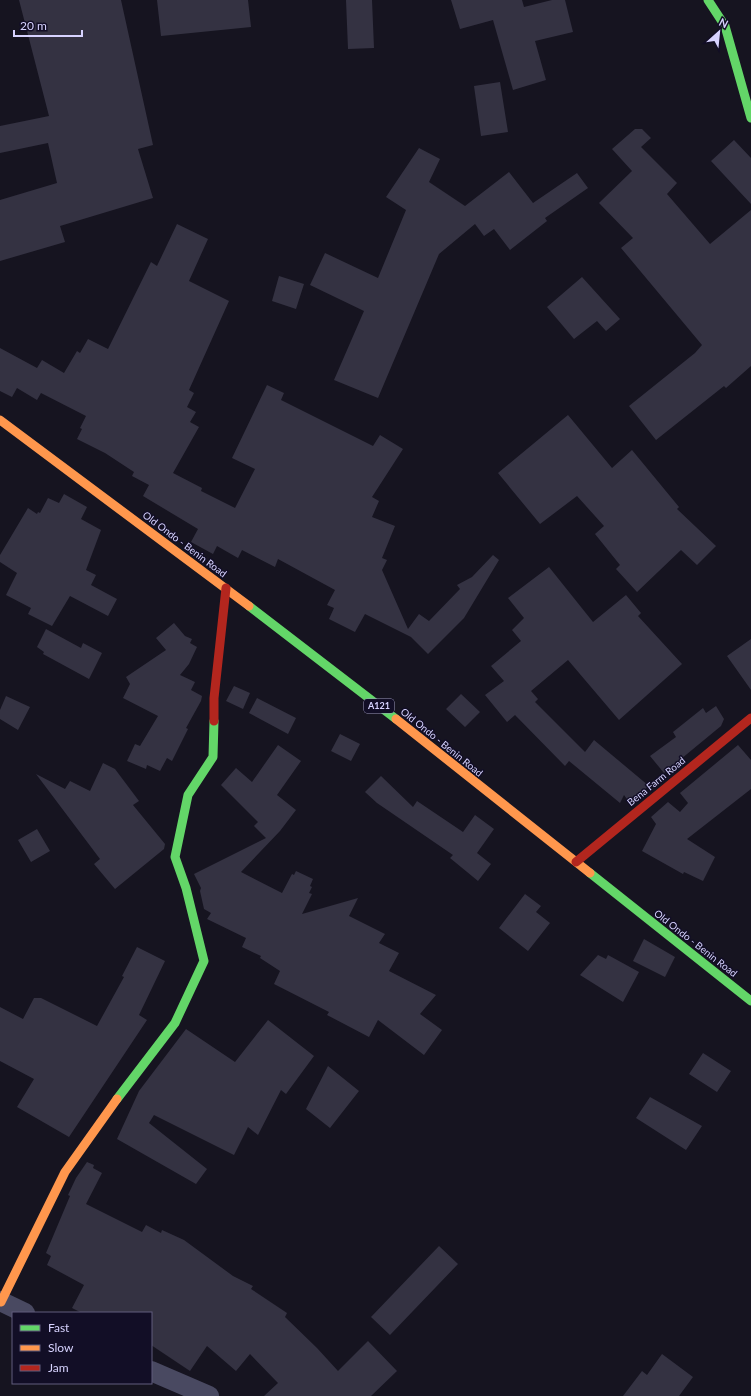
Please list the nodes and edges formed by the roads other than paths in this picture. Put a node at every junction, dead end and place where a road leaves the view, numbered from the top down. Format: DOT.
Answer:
graph roads {
  1 [pos="708,0"];
  2 [pos="751,118"];
  3 [pos="0,420"];
  4 [pos="226,588"];
  5 [pos="751,718"];
  6 [pos="576,862"];
  7 [pos="751,1001"];
  8 [pos="1,1302"];
  9 [pos="23,1312"];
  10 [pos="152,1371"];
  11 [pos="209,1396"];
  1 -- 2 [label="street"];
  3 -- 4 [label="street, Old Ondo - Benin Road / A121"];
  4 -- 6 [label="street, Old Ondo - Benin Road / A121"];
  4 -- 8 [label="street"];
  5 -- 6 [label="street, Bena Farm Road"];
  6 -- 7 [label="street, Old Ondo - Benin Road / A121"];
  8 -- 9 [label="street"];
  10 -- 11 [label="street"];
}
